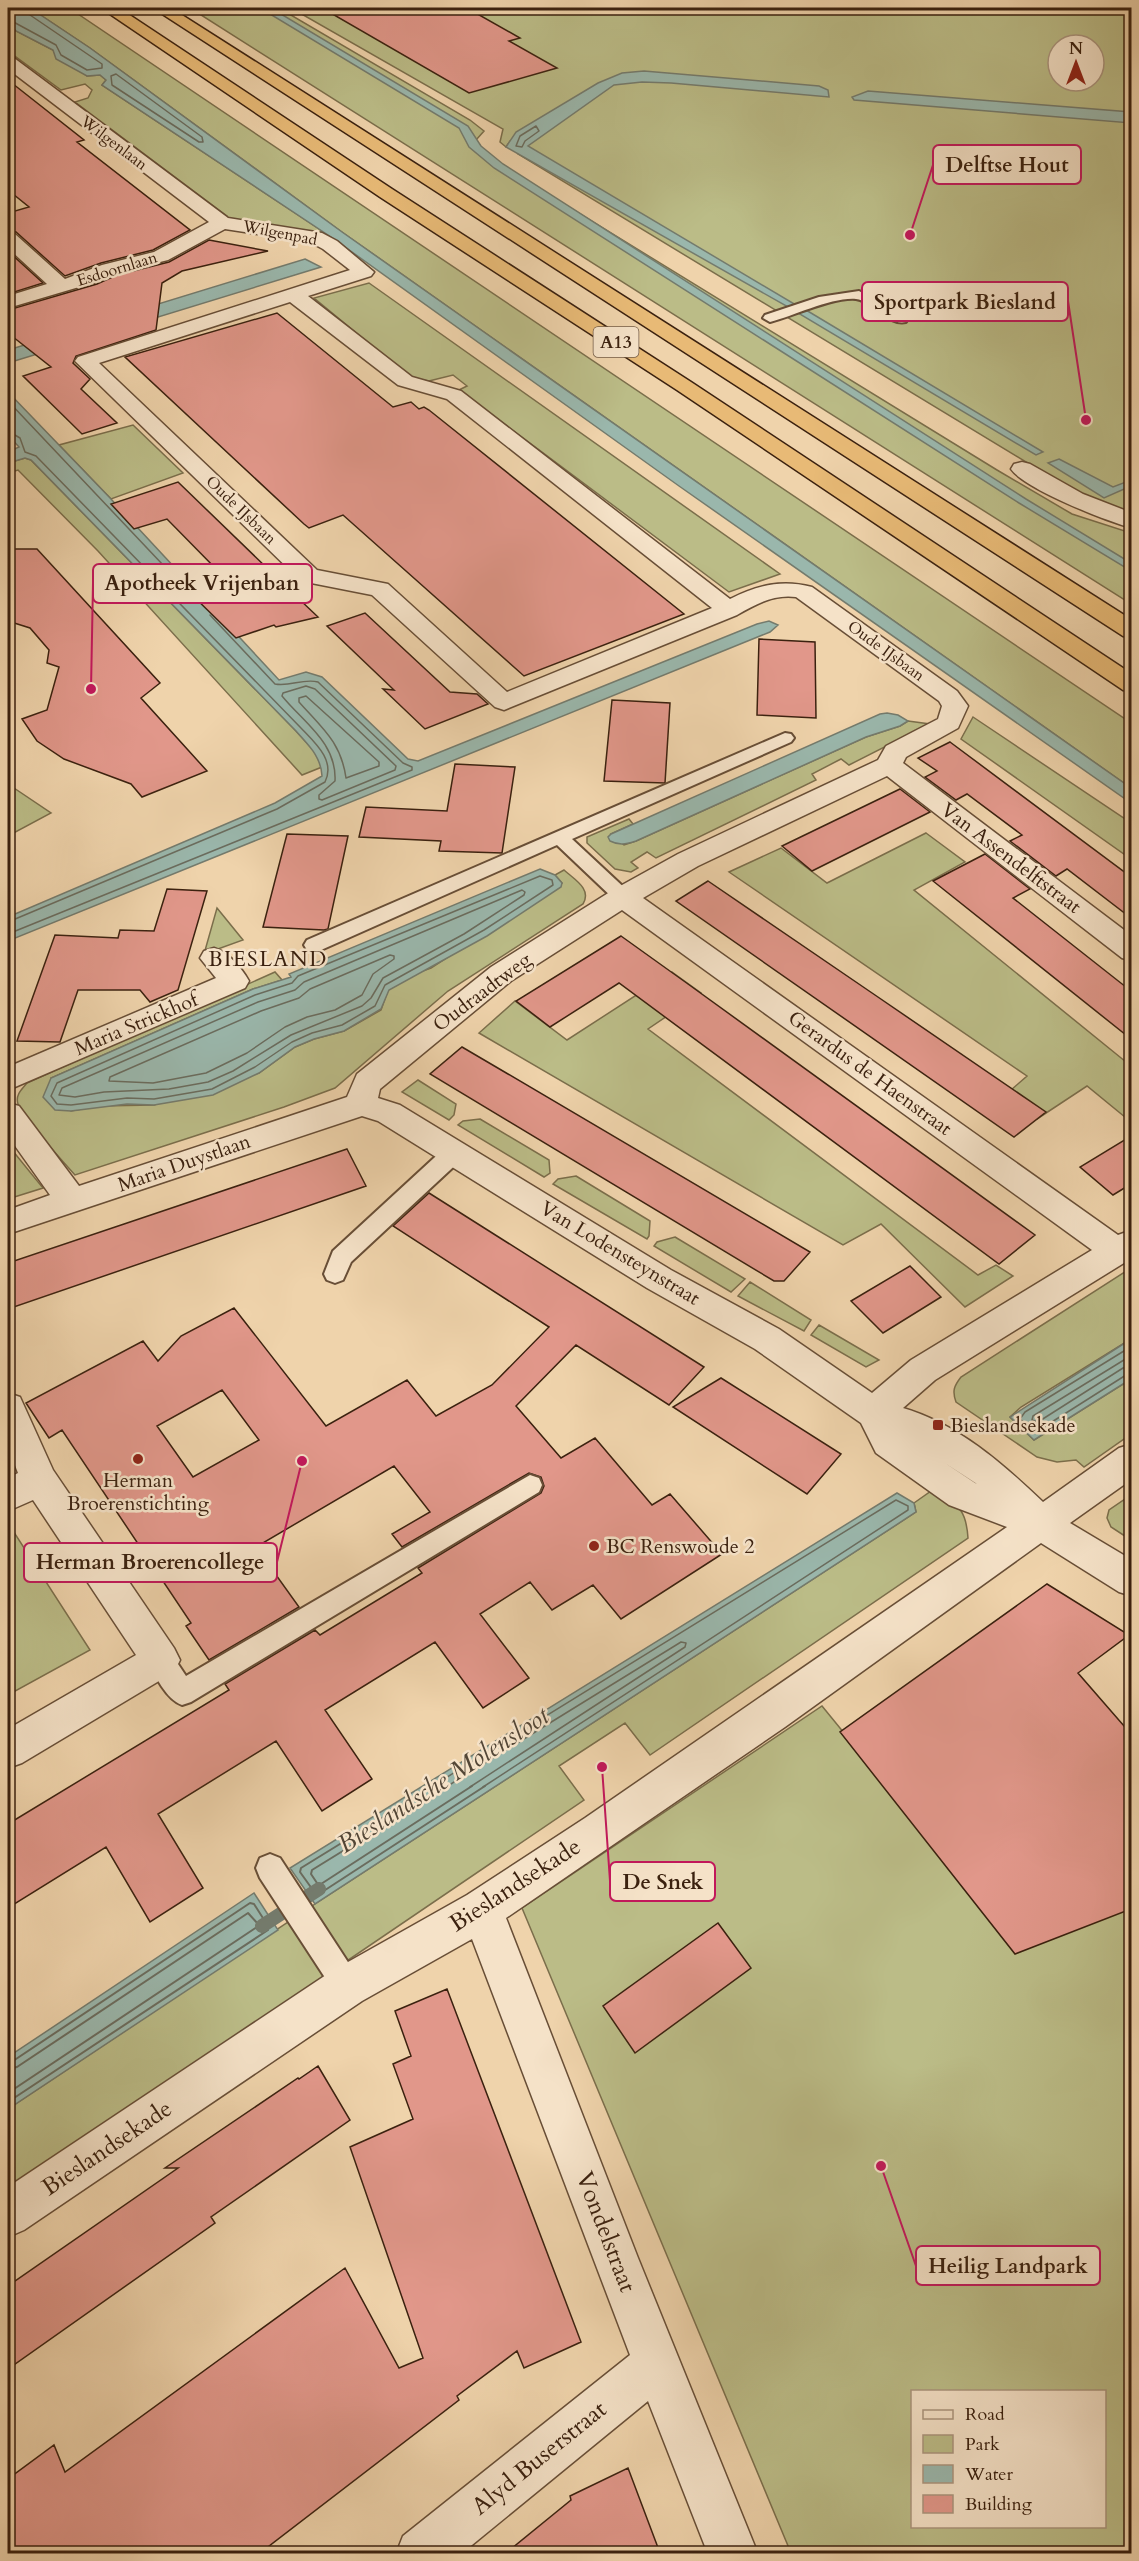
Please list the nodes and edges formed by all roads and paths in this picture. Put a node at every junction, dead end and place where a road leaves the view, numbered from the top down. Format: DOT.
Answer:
graph roads {
  1 [pos="109,8"];
  2 [pos="160,8"];
  3 [pos="8,61"];
  4 [pos="222,223"];
  5 [pos="8,238"];
  6 [pos="364,272"];
  7 [pos="62,286"];
  8 [pos="292,294"];
  9 [pos="8,302"];
  10 [pos="770,318"];
  11 [pos="901,319"];
  12 [pos="1022,470"];
  13 [pos="1131,521"];
  14 [pos="729,610"];
  15 [pos="1131,631"];
  16 [pos="1131,685"];
  17 [pos="785,738"];
  18 [pos="889,765"];
  19 [pos="558,837"];
  20 [pos="623,897"];
  21 [pos="314,945"];
  22 [pos="1131,951"];
  23 [pos="214,957"];
  24 [pos="8,1079"];
  25 [pos="362,1104"];
  26 [pos="8,1114"];
  27 [pos="455,1152"];
  28 [pos="72,1201"];
  29 [pos="8,1222"];
  30 [pos="1124,1246"];
  31 [pos="335,1274"];
  32 [pos="8,1407"];
  33 [pos="873,1413"];
  34 [pos="1131,1459"];
  35 [pos="530,1485"];
  36 [pos="23,1487"];
  37 [pos="1041,1524"];
  38 [pos="1131,1580"];
  39 [pos="161,1660"];
  40 [pos="8,1750"];
  41 [pos="270,1868"];
  42 [pos="482,1910"];
  43 [pos="346,1986"];
  44 [pos="8,2214"];
  45 [pos="657,2363"];
  46 [pos="421,2553"];
  47 [pos="734,2553"];
  1 -- 16 [label="highway, A13"];
  2 -- 15 [label="highway, A13"];
  3 -- 4 [label="street, Wilgenlaan"];
  4 -- 6 [label="street, Wilgenpad"];
  4 -- 7 [label="street, Esdoornlaan"];
  5 -- 7 [label="street"];
  6 -- 8 [label="street, Oude IJsbaan"];
  7 -- 9 [label="street, Esdoornlaan"];
  8 -- 14 [label="street"];
  8 -- 14 [label="street, Oude IJsbaan"];
  10 -- 11 [label="lane"];
  12 -- 13 [label="street"];
  14 -- 18 [label="street, Oude IJsbaan"];
  17 -- 19 [label="lane"];
  18 -- 20 [label="street, Oudraadtweg"];
  18 -- 22 [label="street, Van Assendelftstraat"];
  19 -- 20 [label="lane"];
  19 -- 21 [label="lane"];
  20 -- 25 [label="street, Oudraadtweg"];
  20 -- 30 [label="street, Gerardus de Haenstraat"];
  23 -- 24 [label="street, Maria Strickhof"];
  25 -- 27 [label="street, Van Lodensteynstraat"];
  25 -- 28 [label="street, Maria Duystlaan"];
  26 -- 28 [label="street"];
  27 -- 31 [label="lane"];
  27 -- 33 [label="street, Van Lodensteynstraat"];
  28 -- 29 [label="street, Maria Duystlaan"];
  30 -- 33 [label="street"];
  32 -- 36 [label="street"];
  33 -- 37 [label="street, Van Lodensteynstraat"];
  34 -- 37 [label="street, Bieslandsekade"];
  35 -- 39 [label="lane"];
  36 -- 39 [label="street"];
  37 -- 38 [label="street, Van Lodensteynstraat"];
  37 -- 42 [label="street, Bieslandsekade"];
  39 -- 40 [label="street"];
  41 -- 43 [label="lane"];
  42 -- 43 [label="street, Bieslandsekade"];
  42 -- 45 [label="street, Vondelstraat"];
  43 -- 44 [label="street, Bieslandsekade"];
  45 -- 46 [label="street, Alyd Buserstraat"];
  45 -- 47 [label="street, Vondelstraat"];
}
